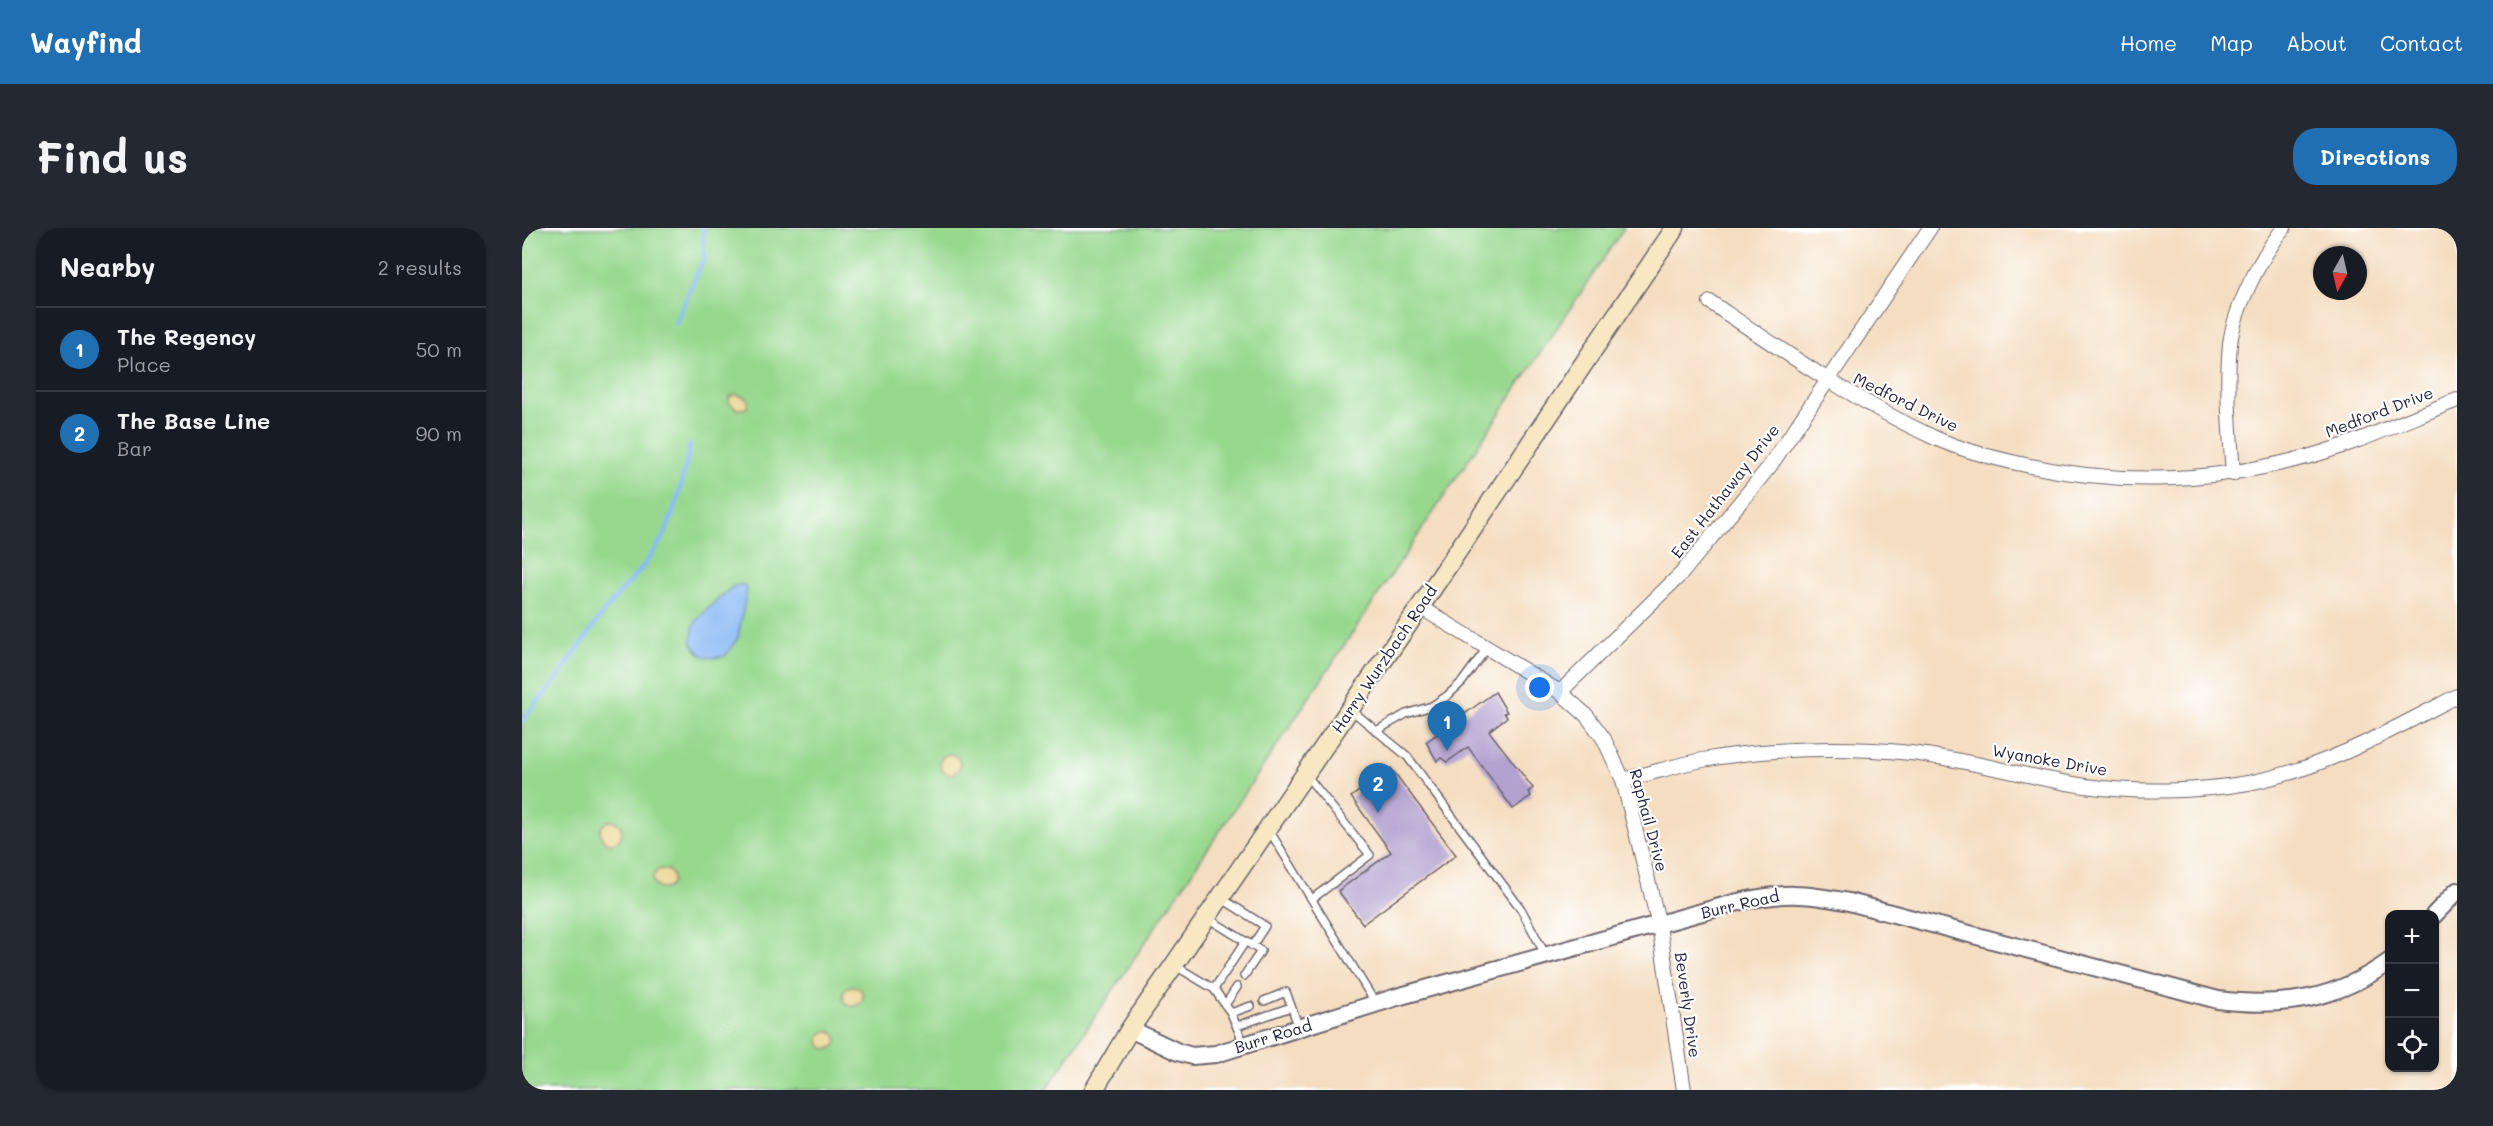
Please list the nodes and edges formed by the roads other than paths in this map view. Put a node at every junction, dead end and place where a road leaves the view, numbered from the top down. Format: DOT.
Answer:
graph roads {
  1 [pos="1676,228"];
  2 [pos="1930,228"];
  3 [pos="2284,228"];
  4 [pos="1710,302"];
  5 [pos="1827,381"];
  6 [pos="2457,400"];
  7 [pos="2233,474"];
  8 [pos="1420,607"];
  9 [pos="1487,648"];
  10 [pos="1560,692"];
  11 [pos="2457,696"];
  12 [pos="1350,709"];
  13 [pos="1376,730"];
  14 [pos="1305,774"];
  15 [pos="1623,780"];
  16 [pos="1268,829"];
  17 [pos="2457,891"];
  18 [pos="1221,897"];
  19 [pos="1312,899"];
  20 [pos="2439,910"];
  21 [pos="1206,918"];
  22 [pos="1659,925"];
  23 [pos="1248,944"];
  24 [pos="1546,956"];
  25 [pos="2385,964"];
  26 [pos="1174,965"];
  27 [pos="1244,976"];
  28 [pos="1237,987"];
  29 [pos="1214,989"];
  30 [pos="1264,1001"];
  31 [pos="1376,1004"];
  32 [pos="1225,1005"];
  33 [pos="1251,1006"];
  34 [pos="1291,1006"];
  35 [pos="1231,1013"];
  36 [pos="1237,1026"];
  37 [pos="1299,1028"];
  38 [pos="1130,1029"];
  39 [pos="1245,1045"];
  40 [pos="1094,1090"];
  41 [pos="1684,1090"];
  1 -- 8 [label="main road, Harry Wurzbach Road"];
  2 -- 5 [label="street, East Hathaway Drive"];
  3 -- 7 [label="street"];
  4 -- 5 [label="street, Medford Drive"];
  5 -- 7 [label="street, Medford Drive"];
  5 -- 10 [label="street, East Hathaway Drive"];
  6 -- 7 [label="street, Medford Drive"];
  8 -- 9 [label="street, Raphail Drive"];
  8 -- 12 [label="main road, Harry Wurzbach Road"];
  9 -- 10 [label="street, Raphail Drive"];
  9 -- 13 [label="lane"];
  10 -- 15 [label="street, Raphail Drive"];
  11 -- 15 [label="street, Wyanoke Drive"];
  12 -- 13 [label="lane"];
  12 -- 14 [label="main road, Harry Wurzbach Road"];
  13 -- 24 [label="lane"];
  14 -- 16 [label="main road, Harry Wurzbach Road"];
  14 -- 19 [label="lane"];
  15 -- 22 [label="street, Raphail Drive"];
  16 -- 18 [label="main road, Harry Wurzbach Road"];
  16 -- 19 [label="lane"];
  17 -- 20 [label="street"];
  18 -- 21 [label="main road, Harry Wurzbach Road"];
  18 -- 23 [label="lane"];
  19 -- 31 [label="lane"];
  21 -- 23 [label="lane"];
  21 -- 26 [label="main road, Harry Wurzbach Road"];
  22 -- 24 [label="street, Burr Road"];
  22 -- 25 [label="street, Burr Road"];
  22 -- 41 [label="street, Beverly Drive"];
  23 -- 27 [label="lane"];
  23 -- 29 [label="lane"];
  24 -- 31 [label="street, Burr Road"];
  26 -- 29 [label="lane"];
  26 -- 38 [label="main road, Harry Wurzbach Road"];
  28 -- 32 [label="lane"];
  29 -- 32 [label="lane"];
  30 -- 34 [label="lane"];
  31 -- 37 [label="street, Burr Road"];
  32 -- 35 [label="lane"];
  33 -- 35 [label="lane"];
  34 -- 36 [label="lane"];
  34 -- 37 [label="lane"];
  35 -- 36 [label="lane"];
  36 -- 39 [label="lane"];
  37 -- 39 [label="street, Burr Road"];
  38 -- 39 [label="street, Burr Road"];
  38 -- 40 [label="main road, Harry Wurzbach Road"];
}
